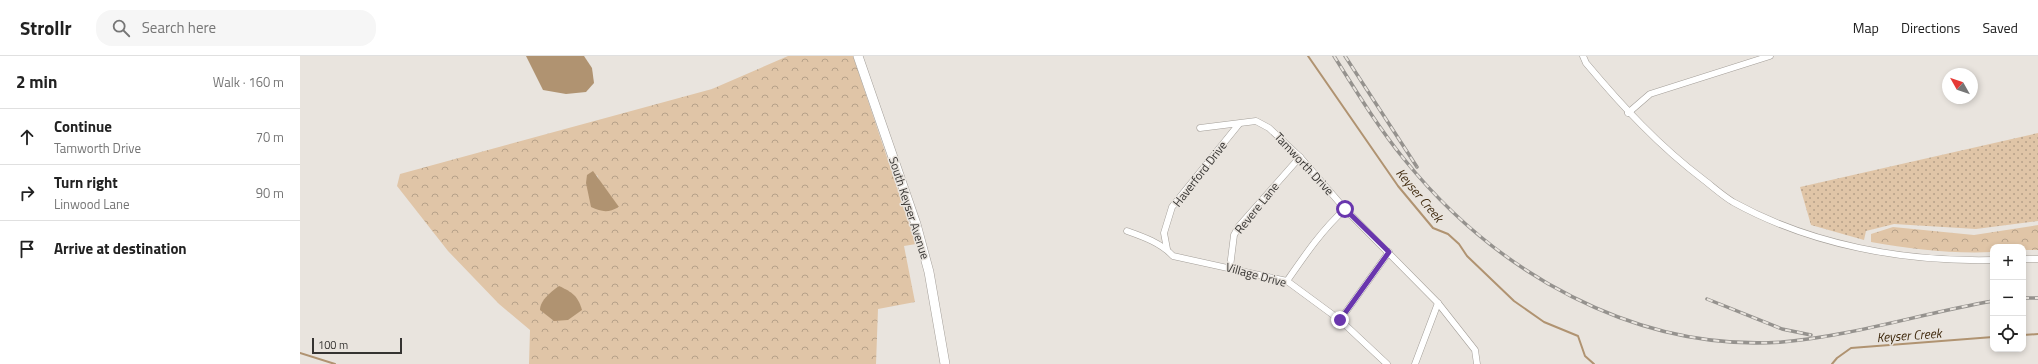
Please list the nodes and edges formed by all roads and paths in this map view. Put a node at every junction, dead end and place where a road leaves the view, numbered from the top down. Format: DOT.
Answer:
graph roads {
  1 [pos="858,56"];
  2 [pos="1583,56"];
  3 [pos="1770,56"];
  4 [pos="1628,113"];
  5 [pos="1239,124"];
  6 [pos="1200,128"];
  7 [pos="1300,157"];
  8 [pos="1345,209"];
  9 [pos="1127,231"];
  10 [pos="1167,249"];
  11 [pos="1389,252"];
  12 [pos="2026,259"];
  13 [pos="2038,259"];
  14 [pos="1990,260"];
  15 [pos="1230,267"];
  16 [pos="1287,281"];
  17 [pos="1438,303"];
  18 [pos="1340,320"];
  19 [pos="945,364"];
  20 [pos="1387,364"];
  21 [pos="1415,364"];
  22 [pos="1477,364"];
  1 -- 19 [label="main road, South Keyser Avenue"];
  2 -- 4 [label="street"];
  3 -- 4 [label="street"];
  4 -- 14 [label="street"];
  5 -- 6 [label="street, Tamworth Drive"];
  5 -- 7 [label="street, Tamworth Drive"];
  5 -- 10 [label="street, Haverford Drive"];
  7 -- 8 [label="street, Tamworth Drive"];
  7 -- 15 [label="street, Revere Lane"];
  8 -- 11 [label="street, Tamworth Drive"];
  8 -- 16 [label="street"];
  9 -- 10 [label="street, Village Drive"];
  10 -- 15 [label="street, Village Drive"];
  11 -- 17 [label="street, Tamworth Drive"];
  11 -- 18 [label="street"];
  12 -- 13 [label="street"];
  15 -- 16 [label="street, Village Drive"];
  16 -- 18 [label="street, Village Drive"];
  17 -- 21 [label="street"];
  17 -- 22 [label="street, Tamworth Drive"];
  18 -- 20 [label="street, Village Drive"];
}
